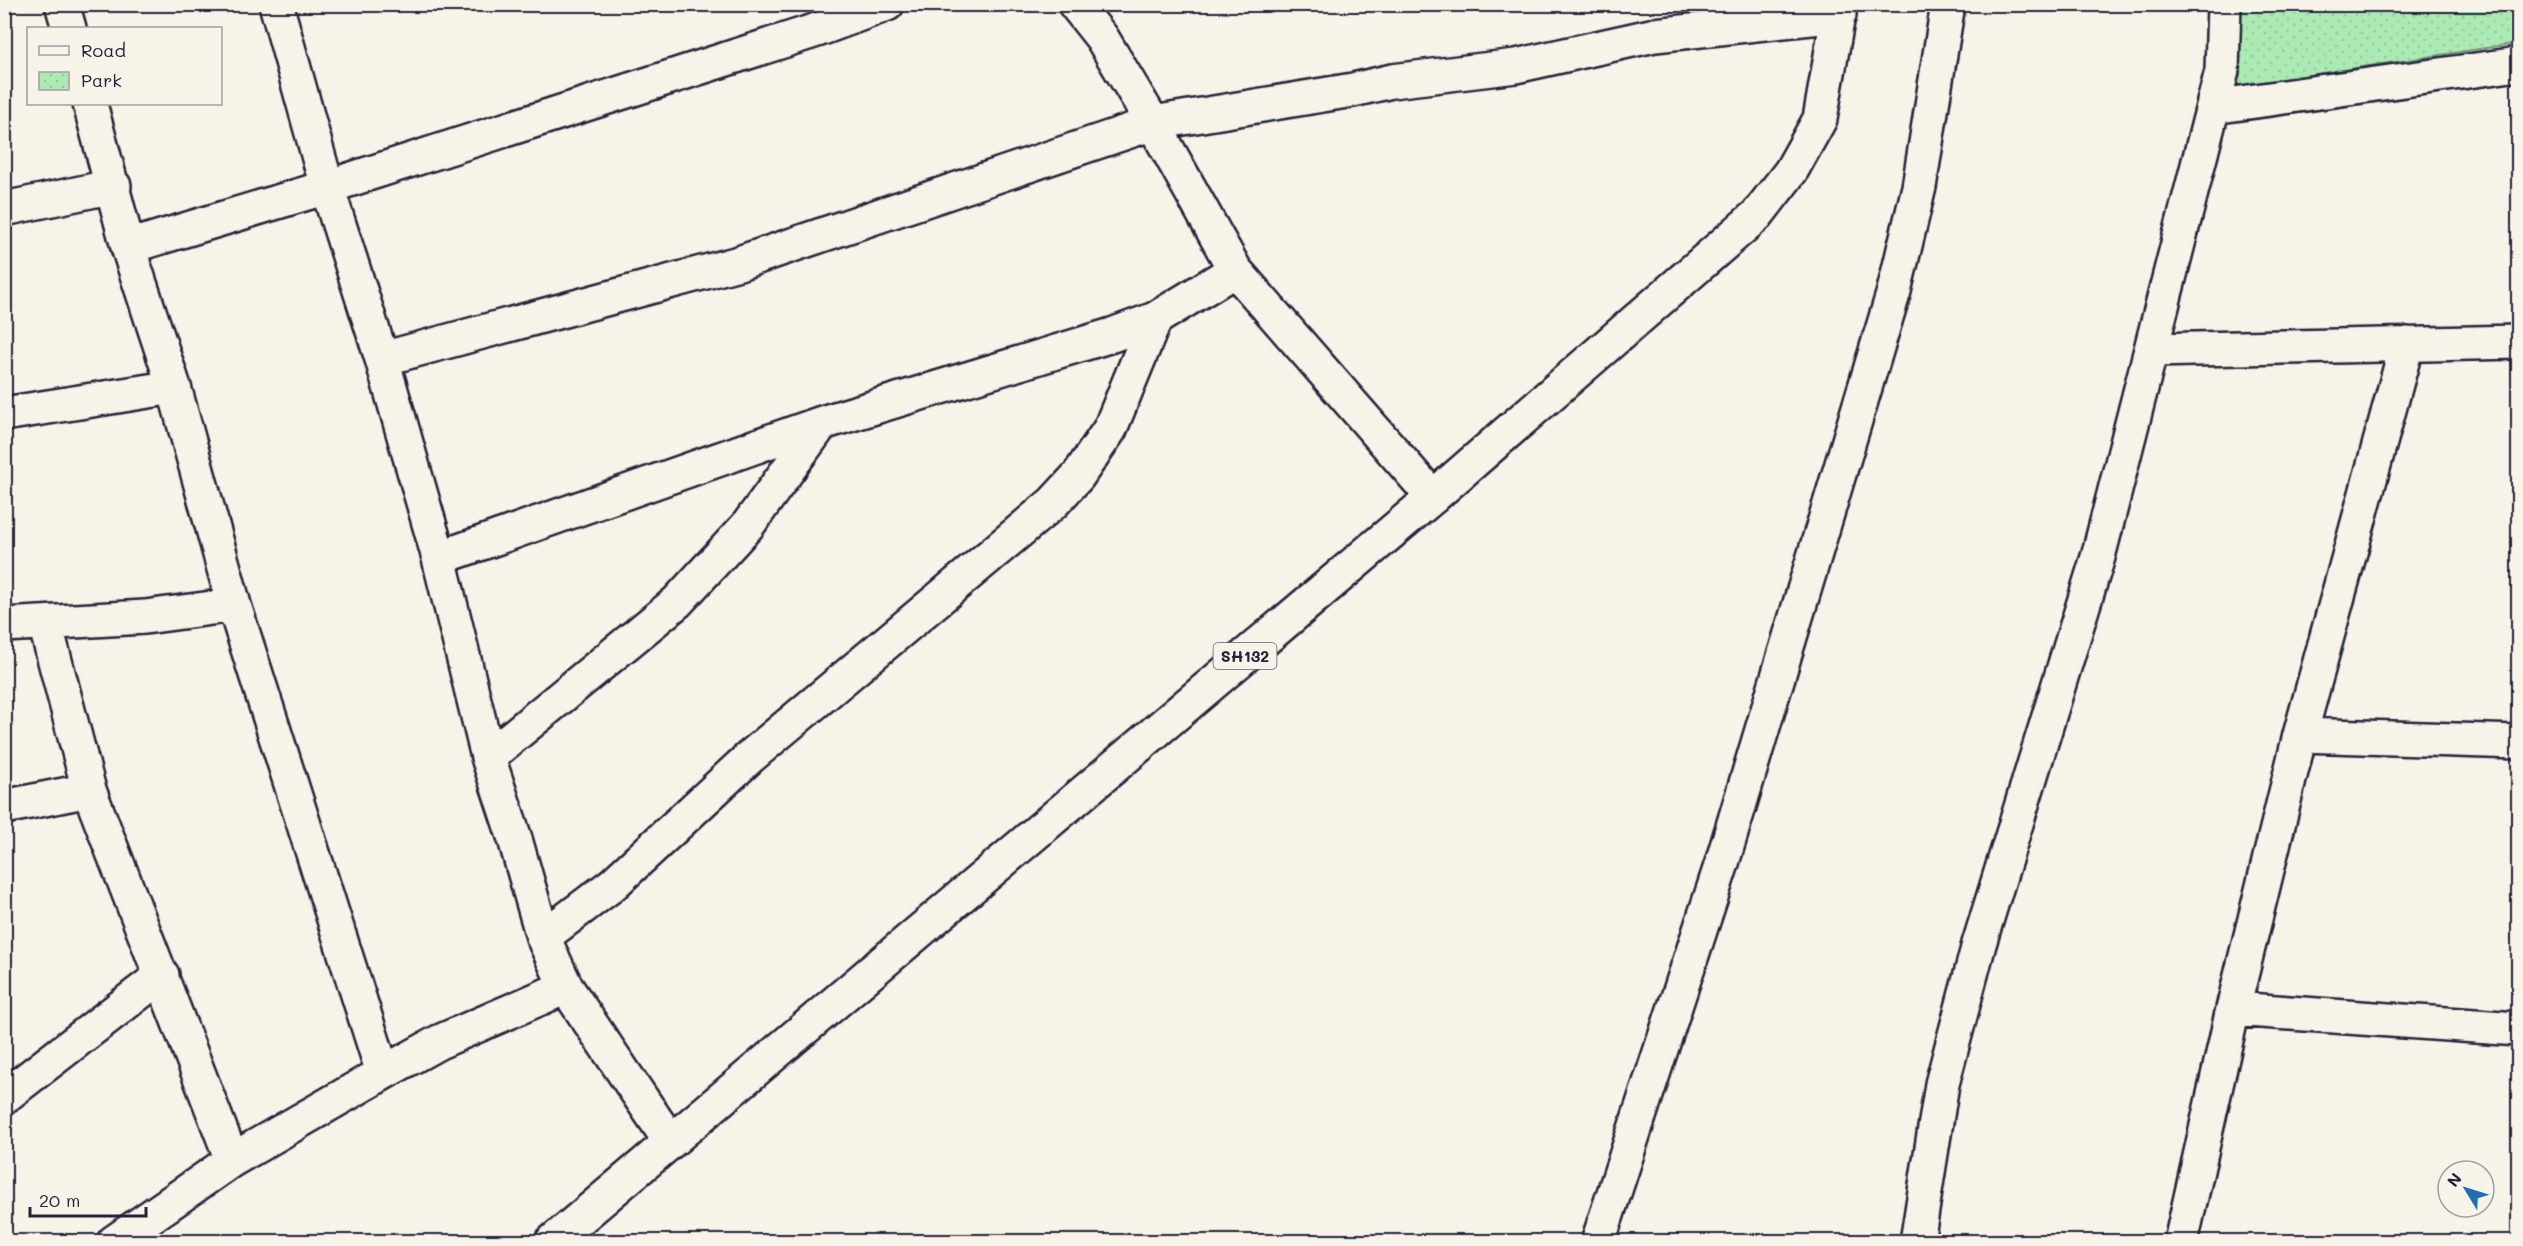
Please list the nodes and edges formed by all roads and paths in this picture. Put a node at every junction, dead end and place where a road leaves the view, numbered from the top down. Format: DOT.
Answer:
graph roads {
  1 [pos="62,4"];
  2 [pos="276,4"];
  3 [pos="887,4"];
  4 [pos="1075,4"];
  5 [pos="1948,4"];
  6 [pos="2224,4"];
  7 [pos="1840,10"];
  8 [pos="69,27"];
  9 [pos="2518,64"];
  10 [pos="90,105"];
  11 [pos="2213,107"];
  12 [pos="1153,123"];
  13 [pos="114,186"];
  14 [pos="327,187"];
  15 [pos="4,209"];
  16 [pos="128,247"];
  17 [pos="1235,270"];
  18 [pos="1155,319"];
  19 [pos="2518,342"];
  20 [pos="2407,344"];
  21 [pos="2151,350"];
  22 [pos="382,359"];
  23 [pos="174,387"];
  24 [pos="4,414"];
  25 [pos="822,423"];
  26 [pos="1433,497"];
  27 [pos="439,558"];
  28 [pos="234,605"];
  29 [pos="45,623"];
  30 [pos="4,625"];
  31 [pos="2300,735"];
  32 [pos="2518,742"];
  33 [pos="488,756"];
  34 [pos="88,790"];
  35 [pos="4,807"];
  36 [pos="543,937"];
  37 [pos="162,975"];
  38 [pos="566,987"];
  39 [pos="2233,1009"];
  40 [pos="2518,1029"];
  41 [pos="383,1073"];
  42 [pos="4,1097"];
  43 [pos="670,1141"];
  44 [pos="232,1160"];
  45 [pos="114,1242"];
  46 [pos="552,1242"];
  47 [pos="1598,1242"];
  48 [pos="1917,1242"];
  49 [pos="2181,1242"];
  1 -- 8 [label="street"];
  2 -- 14 [label="street"];
  3 -- 14 [label="street"];
  4 -- 12 [label="street"];
  5 -- 47 [label="street"];
  6 -- 11 [label="street"];
  7 -- 12 [label="street"];
  7 -- 26 [label="street, SH132"];
  9 -- 11 [label="street"];
  10 -- 13 [label="street"];
  11 -- 21 [label="street"];
  12 -- 17 [label="street"];
  12 -- 22 [label="street"];
  13 -- 15 [label="street"];
  13 -- 16 [label="street"];
  14 -- 16 [label="street"];
  14 -- 22 [label="street"];
  16 -- 23 [label="street"];
  17 -- 18 [label="street"];
  17 -- 26 [label="street"];
  18 -- 25 [label="street"];
  18 -- 36 [label="street"];
  19 -- 20 [label="street"];
  20 -- 21 [label="street"];
  20 -- 31 [label="street"];
  21 -- 48 [label="street"];
  22 -- 27 [label="street"];
  23 -- 24 [label="street"];
  23 -- 28 [label="street"];
  25 -- 27 [label="street"];
  25 -- 33 [label="street"];
  26 -- 43 [label="street, SH132"];
  27 -- 33 [label="street"];
  28 -- 29 [label="street"];
  28 -- 41 [label="street"];
  29 -- 30 [label="street"];
  29 -- 34 [label="street"];
  31 -- 32 [label="street"];
  31 -- 39 [label="street"];
  33 -- 36 [label="street"];
  34 -- 35 [label="street"];
  34 -- 37 [label="street"];
  36 -- 38 [label="street"];
  37 -- 42 [label="street"];
  37 -- 44 [label="street"];
  38 -- 41 [label="street"];
  38 -- 43 [label="street"];
  39 -- 40 [label="street"];
  39 -- 49 [label="street"];
  41 -- 44 [label="street"];
  43 -- 46 [label="street, SH132"];
  44 -- 45 [label="street"];
}
